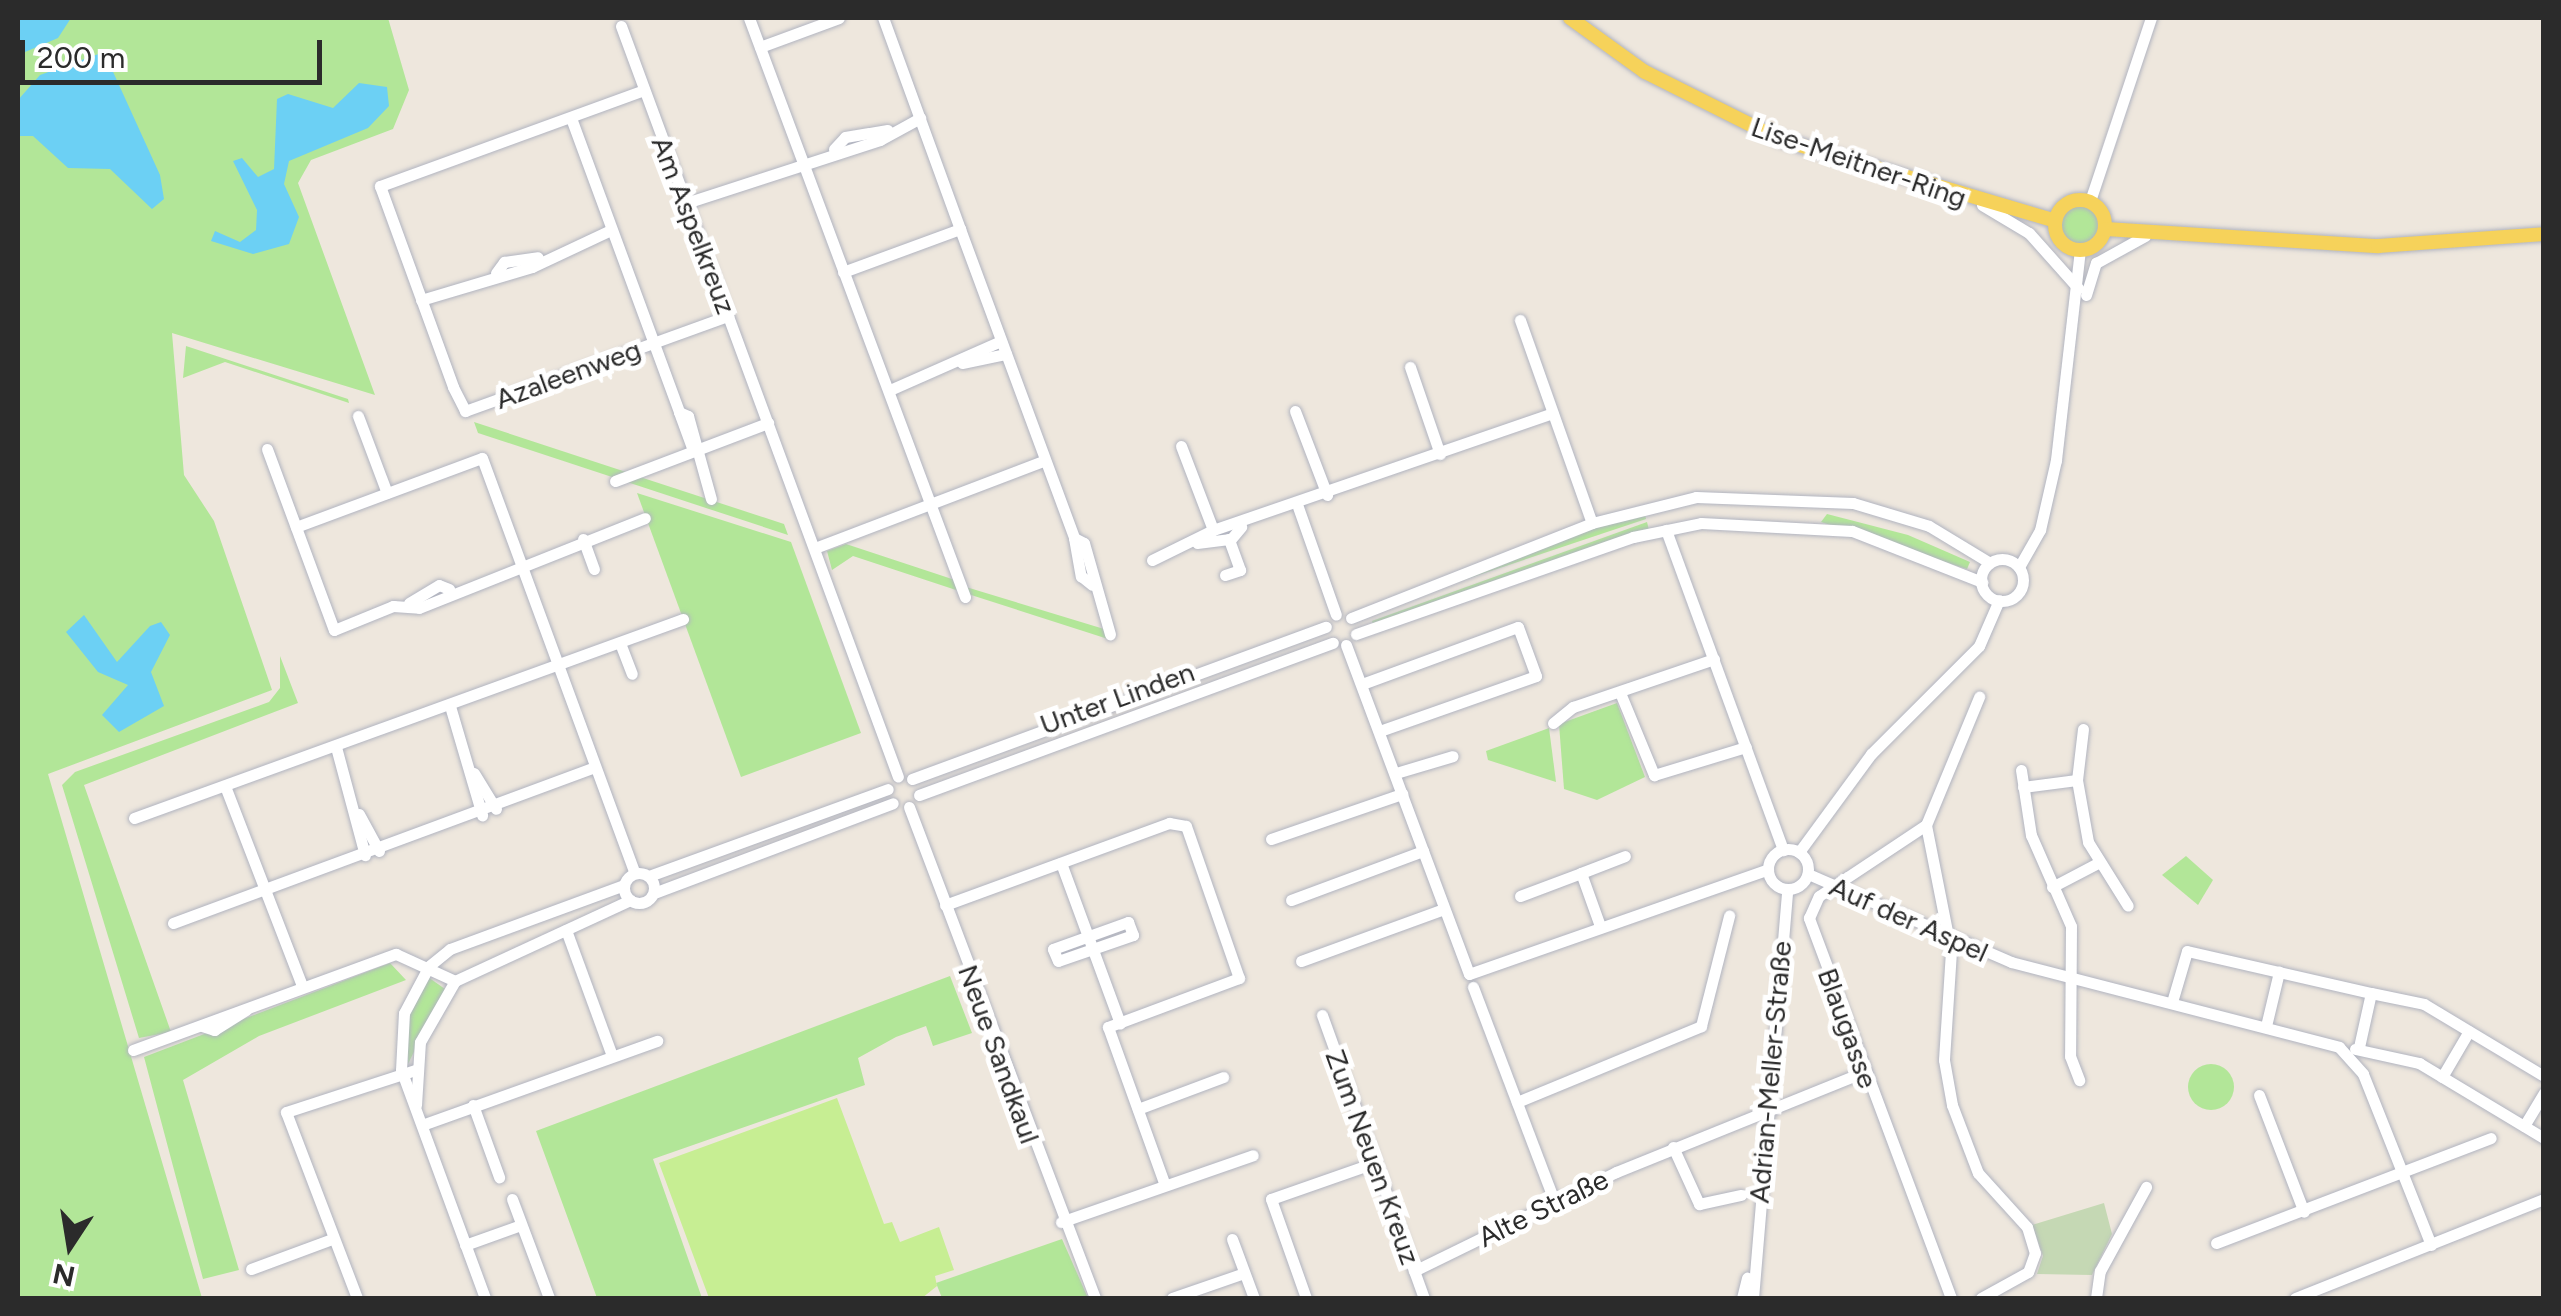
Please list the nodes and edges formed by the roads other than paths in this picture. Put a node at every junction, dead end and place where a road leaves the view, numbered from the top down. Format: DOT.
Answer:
graph roads {
  1 [pos="749,18"];
  2 [pos="840,18"];
  3 [pos="883,18"];
  4 [pos="1570,18"];
  5 [pos="2151,18"];
  6 [pos="621,26"];
  7 [pos="760,47"];
  8 [pos="644,90"];
  9 [pos="571,118"];
  10 [pos="920,118"];
  11 [pos="801,160"];
  12 [pos="2090,201"];
  13 [pos="686,203"];
  14 [pos="1982,205"];
  15 [pos="2055,221"];
  16 [pos="960,229"];
  17 [pos="2106,229"];
  18 [pos="611,230"];
  19 [pos="2544,234"];
  20 [pos="2162,236"];
  21 [pos="2080,250"];
  22 [pos="843,272"];
  23 [pos="421,300"];
  24 [pos="2080,303"];
  25 [pos="728,316"];
  26 [pos="1520,320"];
  27 [pos="654,344"];
  28 [pos="1003,348"];
  29 [pos="1410,367"];
  30 [pos="892,388"];
  31 [pos="1295,410"];
  32 [pos="1552,413"];
  33 [pos="358,416"];
  34 [pos="768,424"];
  35 [pos="1181,446"];
  36 [pos="267,449"];
  37 [pos="692,449"];
  38 [pos="1440,454"];
  39 [pos="1045,460"];
  40 [pos="615,481"];
  41 [pos="386,494"];
  42 [pos="1746,494"];
  43 [pos="1327,495"];
  44 [pos="711,499"];
  45 [pos="931,504"];
  46 [pos="1298,507"];
  47 [pos="646,518"];
  48 [pos="1758,520"];
  49 [pos="1592,523"];
  50 [pos="296,526"];
  51 [pos="1242,527"];
  52 [pos="1212,530"];
  53 [pos="1666,530"];
  54 [pos="1229,539"];
  55 [pos="583,540"];
  56 [pos="1197,543"];
  57 [pos="814,548"];
  58 [pos="1152,560"];
  59 [pos="519,563"];
  60 [pos="1990,563"];
  61 [pos="594,568"];
  62 [pos="2019,568"];
  63 [pos="1225,575"];
  64 [pos="1982,582"];
  65 [pos="964,597"];
  66 [pos="1999,600"];
  67 [pos="1336,615"];
  68 [pos="1351,618"];
  69 [pos="683,620"];
  70 [pos="1326,627"];
  71 [pos="1110,634"];
  72 [pos="1356,634"];
  73 [pos="620,643"];
  74 [pos="1339,644"];
  75 [pos="1714,659"];
  76 [pos="556,666"];
  77 [pos="632,674"];
  78 [pos="1362,684"];
  79 [pos="1621,696"];
  80 [pos="1979,697"];
  81 [pos="450,706"];
  82 [pos="1553,724"];
  83 [pos="2084,728"];
  84 [pos="1380,731"];
  85 [pos="336,747"];
  86 [pos="1746,747"];
  87 [pos="1453,756"];
  88 [pos="594,768"];
  89 [pos="2021,770"];
  90 [pos="474,773"];
  91 [pos="1396,773"];
  92 [pos="898,777"];
  93 [pos="912,778"];
  94 [pos="2077,780"];
  95 [pos="225,786"];
  96 [pos="2024,788"];
  97 [pos="888,789"];
  98 [pos="1402,794"];
  99 [pos="919,795"];
  100 [pos="893,804"];
  101 [pos="909,806"];
  102 [pos="496,809"];
  103 [pos="359,814"];
  104 [pos="482,815"];
  105 [pos="134,818"];
  106 [pos="1926,825"];
  107 [pos="1272,839"];
  108 [pos="1423,850"];
  109 [pos="1783,850"];
  110 [pos="380,851"];
  111 [pos="1799,852"];
  112 [pos="365,856"];
  113 [pos="1625,856"];
  114 [pos="1060,863"];
  115 [pos="2098,863"];
  116 [pos="1768,870"];
  117 [pos="635,873"];
  118 [pos="1582,873"];
  119 [pos="1808,874"];
  120 [pos="649,876"];
  121 [pos="624,885"];
  122 [pos="1834,885"];
  123 [pos="266,887"];
  124 [pos="2052,887"];
  125 [pos="1787,890"];
  126 [pos="654,893"];
  127 [pos="1520,896"];
  128 [pos="630,900"];
  129 [pos="1291,900"];
  130 [pos="945,905"];
  131 [pos="2128,906"];
  132 [pos="1444,909"];
  133 [pos="1728,916"];
  134 [pos="174,923"];
  135 [pos="1600,926"];
  136 [pos="566,930"];
  137 [pos="1948,938"];
  138 [pos="1302,961"];
  139 [pos="429,966"];
  140 [pos="2279,972"];
  141 [pos="2070,976"];
  142 [pos="455,981"];
  143 [pos="302,986"];
  144 [pos="1473,987"];
  145 [pos="2371,993"];
  146 [pos="2172,1002"];
  147 [pos="1322,1016"];
  148 [pos="1120,1023"];
  149 [pos="2266,1026"];
  150 [pos="2469,1031"];
  151 [pos="658,1041"];
  152 [pos="2360,1047"];
  153 [pos="133,1050"];
  154 [pos="2346,1054"];
  155 [pos="612,1056"];
  156 [pos="400,1070"];
  157 [pos="415,1070"];
  158 [pos="1863,1072"];
  159 [pos="2544,1076"];
  160 [pos="1223,1077"];
  161 [pos="2442,1077"];
  162 [pos="2079,1080"];
  163 [pos="2544,1094"];
  164 [pos="2259,1096"];
  165 [pos="1517,1102"];
  166 [pos="473,1105"];
  167 [pos="416,1109"];
  168 [pos="1138,1109"];
  169 [pos="1765,1112"];
  170 [pos="422,1125"];
  171 [pos="2524,1126"];
  172 [pos="2490,1138"];
  173 [pos="2544,1138"];
  174 [pos="1672,1147"];
  175 [pos="1253,1155"];
  176 [pos="1374,1163"];
  177 [pos="2403,1176"];
  178 [pos="499,1177"];
  179 [pos="1165,1185"];
  180 [pos="2146,1188"];
  181 [pos="1741,1195"];
  182 [pos="2544,1198"];
  183 [pos="512,1199"];
  184 [pos="1555,1203"];
  185 [pos="2304,1212"];
  186 [pos="1061,1222"];
  187 [pos="520,1224"];
  188 [pos="332,1239"];
  189 [pos="1232,1239"];
  190 [pos="2216,1243"];
  191 [pos="466,1245"];
  192 [pos="2431,1245"];
  193 [pos="1753,1255"];
  194 [pos="251,1269"];
  195 [pos="1414,1271"];
  196 [pos="1244,1272"];
  197 [pos="357,1298"];
  198 [pos="485,1298"];
  199 [pos="549,1298"];
  200 [pos="1095,1298"];
  201 [pos="1172,1298"];
  202 [pos="1254,1298"];
  203 [pos="1306,1298"];
  204 [pos="1424,1298"];
  205 [pos="1742,1298"];
  206 [pos="1753,1298"];
  207 [pos="1951,1298"];
  208 [pos="1981,1298"];
  209 [pos="2096,1298"];
  210 [pos="2295,1298"];
  1 -- 7 [label="street"];
  2 -- 7 [label="street"];
  3 -- 10 [label="street"];
  4 -- 14 [label="main road, Lise-Meitner-Ring"];
  5 -- 12 [label="street"];
  6 -- 8 [label="street, Am Aspelkreuz"];
  7 -- 11 [label="street"];
  8 -- 9 [label="street"];
  8 -- 13 [label="street, Am Aspelkreuz"];
  9 -- 18 [label="street"];
  9 -- 23 [label="street, Azaleenweg"];
  10 -- 11 [label="street"];
  10 -- 16 [label="street"];
  11 -- 13 [label="street"];
  11 -- 22 [label="street"];
  12 -- 15 [label="main road"];
  12 -- 17 [label="main road"];
  13 -- 25 [label="street, Am Aspelkreuz"];
  14 -- 15 [label="main road, Lise-Meitner-Ring"];
  14 -- 24 [label="street"];
  15 -- 21 [label="main road"];
  16 -- 22 [label="street"];
  16 -- 28 [label="street"];
  17 -- 20 [label="main road"];
  17 -- 21 [label="main road"];
  18 -- 23 [label="street"];
  18 -- 27 [label="street"];
  19 -- 20 [label="main road"];
  20 -- 24 [label="street"];
  21 -- 24 [label="street"];
  22 -- 30 [label="street"];
  23 -- 27 [label="street, Azaleenweg"];
  24 -- 62 [label="street"];
  25 -- 27 [label="street, Azaleenweg"];
  25 -- 34 [label="street, Am Aspelkreuz"];
  26 -- 32 [label="street"];
  27 -- 37 [label="street"];
  28 -- 30 [label="street"];
  28 -- 39 [label="street"];
  29 -- 38 [label="street"];
  30 -- 45 [label="street"];
  31 -- 43 [label="street"];
  32 -- 38 [label="street"];
  32 -- 49 [label="street"];
  33 -- 41 [label="street"];
  34 -- 37 [label="street"];
  34 -- 57 [label="street, Am Aspelkreuz"];
  35 -- 52 [label="street"];
  36 -- 50 [label="street"];
  37 -- 40 [label="street"];
  37 -- 44 [label="street"];
  38 -- 43 [label="street"];
  39 -- 45 [label="street"];
  39 -- 71 [label="street"];
  41 -- 50 [label="street"];
  41 -- 59 [label="street"];
  42 -- 48 [label="street"];
  42 -- 49 [label="street"];
  42 -- 60 [label="street"];
  43 -- 46 [label="street"];
  45 -- 57 [label="street"];
  45 -- 65 [label="street"];
  46 -- 51 [label="street"];
  46 -- 67 [label="street"];
  47 -- 55 [label="street"];
  48 -- 53 [label="street"];
  48 -- 64 [label="street"];
  49 -- 68 [label="street"];
  50 -- 59 [label="street"];
  51 -- 52 [label="street"];
  51 -- 54 [label="street"];
  52 -- 56 [label="street"];
  53 -- 72 [label="street"];
  53 -- 75 [label="street"];
  54 -- 56 [label="street"];
  54 -- 63 [label="street"];
  55 -- 59 [label="street"];
  55 -- 61 [label="street"];
  56 -- 58 [label="street"];
  57 -- 92 [label="street, Am Aspelkreuz"];
  59 -- 76 [label="street"];
  60 -- 62 [label="street"];
  60 -- 64 [label="street"];
  62 -- 66 [label="street"];
  64 -- 66 [label="street"];
  66 -- 111 [label="street"];
  67 -- 68 [label="street"];
  67 -- 70 [label="street"];
  68 -- 72 [label="street"];
  69 -- 73 [label="street"];
  70 -- 74 [label="street"];
  70 -- 93 [label="street, Unter Linden"];
  72 -- 74 [label="street"];
  73 -- 76 [label="street"];
  73 -- 77 [label="street"];
  74 -- 78 [label="street"];
  74 -- 99 [label="street, Unter Linden"];
  75 -- 79 [label="street"];
  75 -- 86 [label="street"];
  76 -- 81 [label="street"];
  76 -- 88 [label="street"];
  78 -- 84 [label="street"];
  78 -- 84 [label="street"];
  79 -- 82 [label="street"];
  79 -- 86 [label="street"];
  80 -- 106 [label="street"];
  81 -- 85 [label="street"];
  81 -- 90 [label="street"];
  83 -- 94 [label="street"];
  84 -- 91 [label="street"];
  85 -- 95 [label="street"];
  85 -- 103 [label="street"];
  86 -- 109 [label="street"];
  87 -- 91 [label="street"];
  88 -- 102 [label="street"];
  88 -- 117 [label="street"];
  89 -- 96 [label="street"];
  90 -- 102 [label="street"];
  90 -- 104 [label="street"];
  91 -- 98 [label="street"];
  92 -- 93 [label="street"];
  92 -- 97 [label="street"];
  93 -- 99 [label="street"];
  94 -- 96 [label="street"];
  94 -- 115 [label="street"];
  95 -- 105 [label="street"];
  95 -- 123 [label="street"];
  96 -- 124 [label="street"];
  97 -- 100 [label="street"];
  97 -- 120 [label="street"];
  98 -- 107 [label="street"];
  98 -- 108 [label="street"];
  99 -- 101 [label="street"];
  100 -- 101 [label="street"];
  100 -- 126 [label="street"];
  101 -- 130 [label="street, Neue Sandkaul"];
  102 -- 104 [label="street"];
  103 -- 110 [label="street"];
  103 -- 112 [label="street"];
  104 -- 110 [label="street"];
  106 -- 122 [label="street, Blaugasse"];
  106 -- 137 [label="street"];
  108 -- 129 [label="street"];
  108 -- 132 [label="street"];
  109 -- 111 [label="street"];
  109 -- 116 [label="street"];
  110 -- 112 [label="street"];
  111 -- 119 [label="street"];
  112 -- 123 [label="street"];
  113 -- 118 [label="street"];
  114 -- 130 [label="street"];
  114 -- 148 [label="street"];
  114 -- 148 [label="street"];
  115 -- 124 [label="street"];
  115 -- 131 [label="street"];
  116 -- 125 [label="street"];
  116 -- 135 [label="street"];
  117 -- 120 [label="street"];
  117 -- 121 [label="street"];
  118 -- 127 [label="street"];
  118 -- 135 [label="street"];
  119 -- 122 [label="street, Auf der Aspel"];
  119 -- 125 [label="street"];
  120 -- 126 [label="street"];
  121 -- 128 [label="street"];
  121 -- 139 [label="street"];
  122 -- 137 [label="street, Auf der Aspel"];
  122 -- 158 [label="street, Blaugasse"];
  123 -- 134 [label="street"];
  123 -- 143 [label="street"];
  124 -- 141 [label="street"];
  125 -- 169 [label="street, Adrian-Meller-Straße"];
  126 -- 128 [label="street"];
  128 -- 136 [label="street"];
  130 -- 186 [label="street, Neue Sandkaul"];
  132 -- 135 [label="street"];
  132 -- 138 [label="street"];
  133 -- 165 [label="street"];
  136 -- 142 [label="street"];
  136 -- 155 [label="street"];
  137 -- 141 [label="street, Auf der Aspel"];
  137 -- 208 [label="street"];
  139 -- 142 [label="street"];
  139 -- 143 [label="street"];
  139 -- 156 [label="street"];
  140 -- 145 [label="street"];
  140 -- 146 [label="street"];
  140 -- 149 [label="street"];
  141 -- 146 [label="street, Auf der Aspel"];
  141 -- 162 [label="street"];
  142 -- 157 [label="street"];
  143 -- 153 [label="street"];
  144 -- 165 [label="street"];
  145 -- 150 [label="street"];
  145 -- 152 [label="street"];
  146 -- 149 [label="street, Auf der Aspel"];
  147 -- 176 [label="street, Zum Neuen Kreuz"];
  148 -- 168 [label="street"];
  149 -- 154 [label="street, Auf der Aspel"];
  150 -- 159 [label="street"];
  150 -- 161 [label="street"];
  151 -- 155 [label="street"];
  152 -- 154 [label="street"];
  152 -- 161 [label="street"];
  154 -- 177 [label="street"];
  155 -- 166 [label="street"];
  156 -- 157 [label="street"];
  156 -- 167 [label="street"];
  156 -- 188 [label="street"];
  157 -- 167 [label="street"];
  158 -- 169 [label="street, Alte Straße"];
  158 -- 207 [label="street, Blaugasse"];
  160 -- 168 [label="street"];
  161 -- 171 [label="street"];
  163 -- 171 [label="street"];
  164 -- 185 [label="street"];
  165 -- 184 [label="street"];
  166 -- 170 [label="street"];
  166 -- 178 [label="street"];
  167 -- 170 [label="street"];
  168 -- 179 [label="street"];
  169 -- 174 [label="street, Alte Straße"];
  169 -- 193 [label="street, Adrian-Meller-Straße"];
  170 -- 191 [label="street"];
  171 -- 173 [label="street"];
  172 -- 177 [label="street"];
  174 -- 181 [label="street"];
  174 -- 184 [label="street, Alte Straße"];
  175 -- 179 [label="street"];
  176 -- 195 [label="street, Zum Neuen Kreuz"];
  176 -- 203 [label="street"];
  177 -- 185 [label="street"];
  177 -- 192 [label="street"];
  179 -- 186 [label="street"];
  180 -- 209 [label="street"];
  182 -- 192 [label="street"];
  183 -- 187 [label="street"];
  184 -- 195 [label="street, Alte Straße"];
  185 -- 190 [label="street"];
  186 -- 200 [label="street, Neue Sandkaul"];
  187 -- 191 [label="street"];
  187 -- 199 [label="street"];
  188 -- 194 [label="street"];
  188 -- 197 [label="street"];
  189 -- 196 [label="street"];
  191 -- 198 [label="street"];
  192 -- 210 [label="street"];
  193 -- 205 [label="street, Adrian-Meller-Straße"];
  193 -- 206 [label="street, Adrian-Meller-Straße"];
  195 -- 204 [label="street, Zum Neuen Kreuz"];
  196 -- 201 [label="street"];
  196 -- 202 [label="street"];
}
